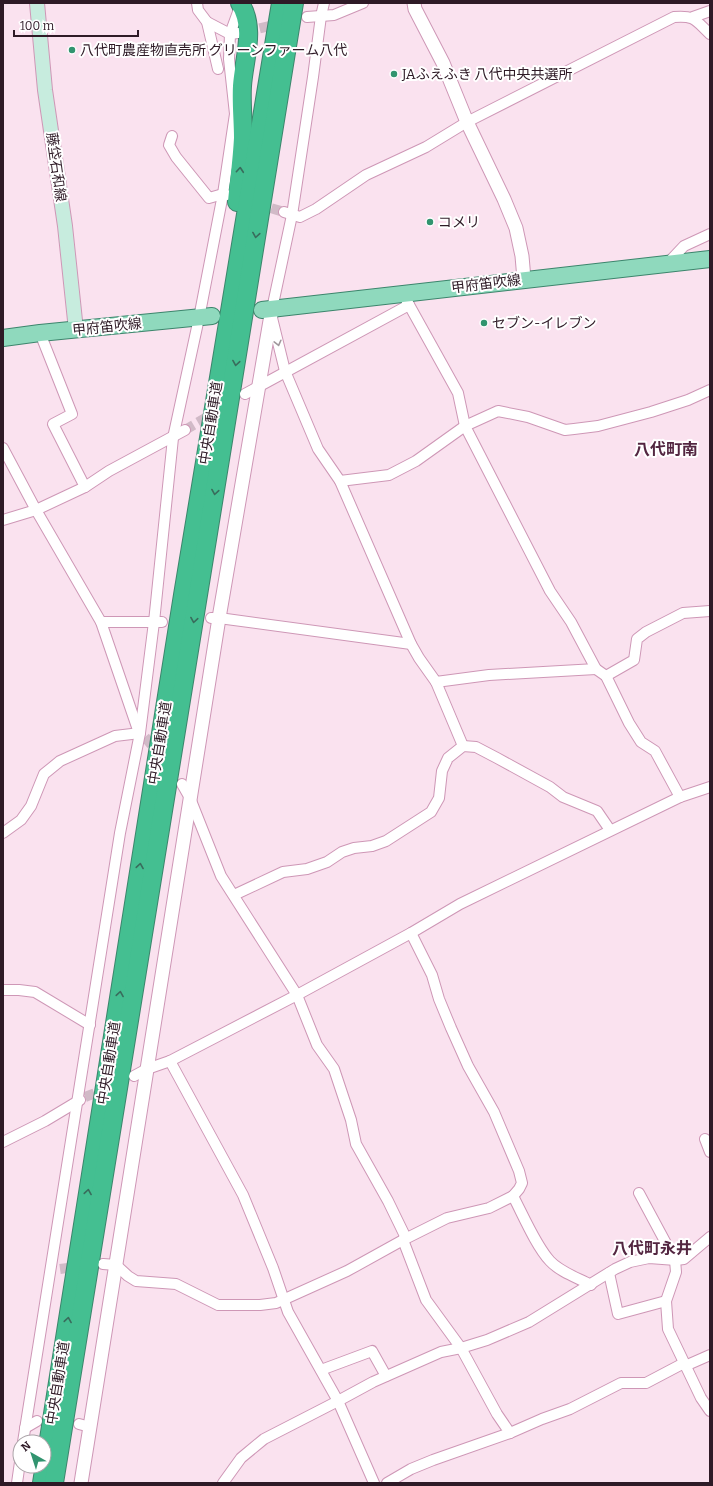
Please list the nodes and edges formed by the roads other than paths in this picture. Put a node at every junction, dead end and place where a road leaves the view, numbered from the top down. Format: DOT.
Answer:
graph roads {
  1 [pos="37,3"];
  2 [pos="198,3"];
  3 [pos="281,3"];
  4 [pos="294,3"];
  5 [pos="324,3"];
  6 [pos="363,3"];
  7 [pos="414,3"];
  8 [pos="239,7"];
  9 [pos="304,10"];
  10 [pos="710,11"];
  11 [pos="320,16"];
  12 [pos="693,17"];
  13 [pos="207,22"];
  14 [pos="234,33"];
  15 [pos="710,34"];
  16 [pos="218,69"];
  17 [pos="467,122"];
  18 [pos="172,136"];
  19 [pos="225,194"];
  20 [pos="260,213"];
  21 [pos="288,214"];
  22 [pos="710,234"];
  23 [pos="710,259"];
  24 [pos="668,263"];
  25 [pos="524,279"];
  26 [pos="406,300"];
  27 [pos="268,311"];
  28 [pos="205,316"];
  29 [pos="76,330"];
  30 [pos="40,333"];
  31 [pos="3,338"];
  32 [pos="224,348"];
  33 [pos="285,371"];
  34 [pos="258,386"];
  35 [pos="710,390"];
  36 [pos="245,394"];
  37 [pos="465,426"];
  38 [pos="185,430"];
  39 [pos="173,438"];
  40 [pos="3,448"];
  41 [pos="340,481"];
  42 [pos="85,487"];
  43 [pos="36,510"];
  44 [pos="3,520"];
  45 [pos="710,612"];
  46 [pos="215,618"];
  47 [pos="101,622"];
  48 [pos="158,622"];
  49 [pos="411,644"];
  50 [pos="596,669"];
  51 [pos="606,676"];
  52 [pos="436,682"];
  53 [pos="142,735"];
  54 [pos="463,746"];
  55 [pos="182,784"];
  56 [pos="710,787"];
  57 [pos="680,797"];
  58 [pos="190,798"];
  59 [pos="610,830"];
  60 [pos="3,833"];
  61 [pos="234,895"];
  62 [pos="411,933"];
  63 [pos="3,990"];
  64 [pos="297,995"];
  65 [pos="90,1025"];
  66 [pos="170,1061"];
  67 [pos="146,1069"];
  68 [pos="134,1076"];
  69 [pos="82,1099"];
  70 [pos="704,1139"];
  71 [pos="3,1142"];
  72 [pos="710,1152"];
  73 [pos="639,1193"];
  74 [pos="512,1196"];
  75 [pos="710,1237"];
  76 [pos="405,1239"];
  77 [pos="675,1260"];
  78 [pos="102,1264"];
  79 [pos="116,1265"];
  80 [pos="60,1269"];
  81 [pos="50,1270"];
  82 [pos="609,1273"];
  83 [pos="591,1285"];
  84 [pos="283,1300"];
  85 [pos="666,1301"];
  86 [pos="461,1348"];
  87 [pos="710,1355"];
  88 [pos="685,1365"];
  89 [pos="321,1370"];
  90 [pos="386,1376"];
  91 [pos="338,1401"];
  92 [pos="710,1411"];
  93 [pos="37,1421"];
  94 [pos="25,1428"];
  95 [pos="510,1433"];
  96 [pos="24,1434"];
  97 [pos="42,1483"];
  98 [pos="54,1483"];
  99 [pos="81,1483"];
  100 [pos="223,1483"];
  101 [pos="374,1483"];
  102 [pos="387,1483"];
  1 -- 29 [label="main road, 藤垈石和線"];
  2 -- 13 [label="street"];
  3 -- 32 [label="highway, 中央自動車道"];
  4 -- 20 [label="highway, 中央自動車道"];
  5 -- 11 [label="street"];
  6 -- 11 [label="street"];
  7 -- 17 [label="street"];
  8 -- 14 [label="street"];
  32 -- 8 [label="highway, one-way"];
  9 -- 11 [label="street"];
  9 -- 20 [label="highway"];
  10 -- 12 [label="street"];
  11 -- 21 [label="street"];
  12 -- 15 [label="street"];
  12 -- 17 [label="street"];
  13 -- 14 [label="street"];
  13 -- 16 [label="street"];
  14 -- 19 [label="street"];
  17 -- 21 [label="street"];
  17 -- 25 [label="street"];
  18 -- 19 [label="street"];
  19 -- 28 [label="street"];
  20 -- 98 [label="highway, 中央自動車道, one-way"];
  21 -- 27 [label="street"];
  22 -- 24 [label="street"];
  23 -- 24 [label="main road, 甲府笛吹線"];
  24 -- 25 [label="main road, 甲府笛吹線"];
  25 -- 26 [label="main road, 甲府笛吹線"];
  26 -- 27 [label="main road, 甲府笛吹線"];
  26 -- 33 [label="street"];
  26 -- 37 [label="street"];
  27 -- 33 [label="street, one-way"];
  27 -- 34 [label="street"];
  28 -- 29 [label="main road, 甲府笛吹線"];
  28 -- 39 [label="street"];
  29 -- 30 [label="main road, 甲府笛吹線"];
  30 -- 31 [label="main road, 甲府笛吹線"];
  30 -- 42 [label="street"];
  97 -- 32 [label="highway, 中央自動車道, one-way"];
  33 -- 34 [label="street"];
  33 -- 41 [label="street"];
  34 -- 36 [label="street"];
  34 -- 46 [label="street"];
  35 -- 37 [label="street"];
  37 -- 41 [label="street"];
  37 -- 50 [label="street"];
  38 -- 39 [label="street"];
  39 -- 42 [label="street"];
  39 -- 48 [label="street"];
  40 -- 43 [label="street"];
  41 -- 49 [label="street"];
  42 -- 43 [label="street"];
  43 -- 44 [label="street"];
  43 -- 47 [label="street"];
  45 -- 51 [label="street"];
  46 -- 49 [label="street"];
  46 -- 58 [label="street"];
  47 -- 48 [label="street"];
  47 -- 53 [label="street"];
  48 -- 53 [label="street"];
  49 -- 52 [label="street"];
  50 -- 51 [label="street"];
  50 -- 52 [label="street"];
  51 -- 57 [label="street"];
  52 -- 54 [label="street"];
  53 -- 60 [label="street"];
  53 -- 65 [label="street"];
  54 -- 59 [label="street"];
  54 -- 61 [label="street"];
  55 -- 58 [label="street"];
  56 -- 57 [label="street"];
  57 -- 59 [label="street"];
  58 -- 61 [label="street"];
  58 -- 67 [label="street"];
  59 -- 62 [label="street"];
  61 -- 64 [label="street"];
  62 -- 64 [label="street"];
  62 -- 74 [label="street"];
  63 -- 65 [label="street"];
  64 -- 66 [label="street"];
  64 -- 76 [label="street"];
  65 -- 69 [label="street"];
  66 -- 67 [label="street"];
  66 -- 84 [label="street"];
  67 -- 68 [label="street"];
  67 -- 79 [label="street"];
  69 -- 71 [label="street"];
  69 -- 81 [label="street"];
  70 -- 72 [label="street"];
  73 -- 77 [label="street"];
  74 -- 76 [label="street"];
  74 -- 83 [label="street"];
  75 -- 77 [label="street"];
  76 -- 84 [label="street"];
  76 -- 86 [label="street"];
  77 -- 82 [label="street"];
  77 -- 85 [label="street"];
  78 -- 79 [label="street"];
  79 -- 84 [label="street"];
  79 -- 99 [label="street"];
  80 -- 81 [label="street"];
  81 -- 94 [label="street"];
  82 -- 83 [label="street"];
  82 -- 85 [label="street"];
  83 -- 86 [label="street"];
  84 -- 89 [label="street"];
  85 -- 88 [label="street"];
  86 -- 90 [label="street"];
  86 -- 95 [label="street"];
  87 -- 88 [label="street"];
  88 -- 92 [label="street"];
  88 -- 95 [label="street"];
  89 -- 90 [label="street"];
  89 -- 91 [label="street"];
  90 -- 91 [label="street"];
  91 -- 100 [label="street"];
  91 -- 101 [label="street"];
  93 -- 94 [label="street"];
  94 -- 96 [label="street"];
  95 -- 102 [label="street"];
}
